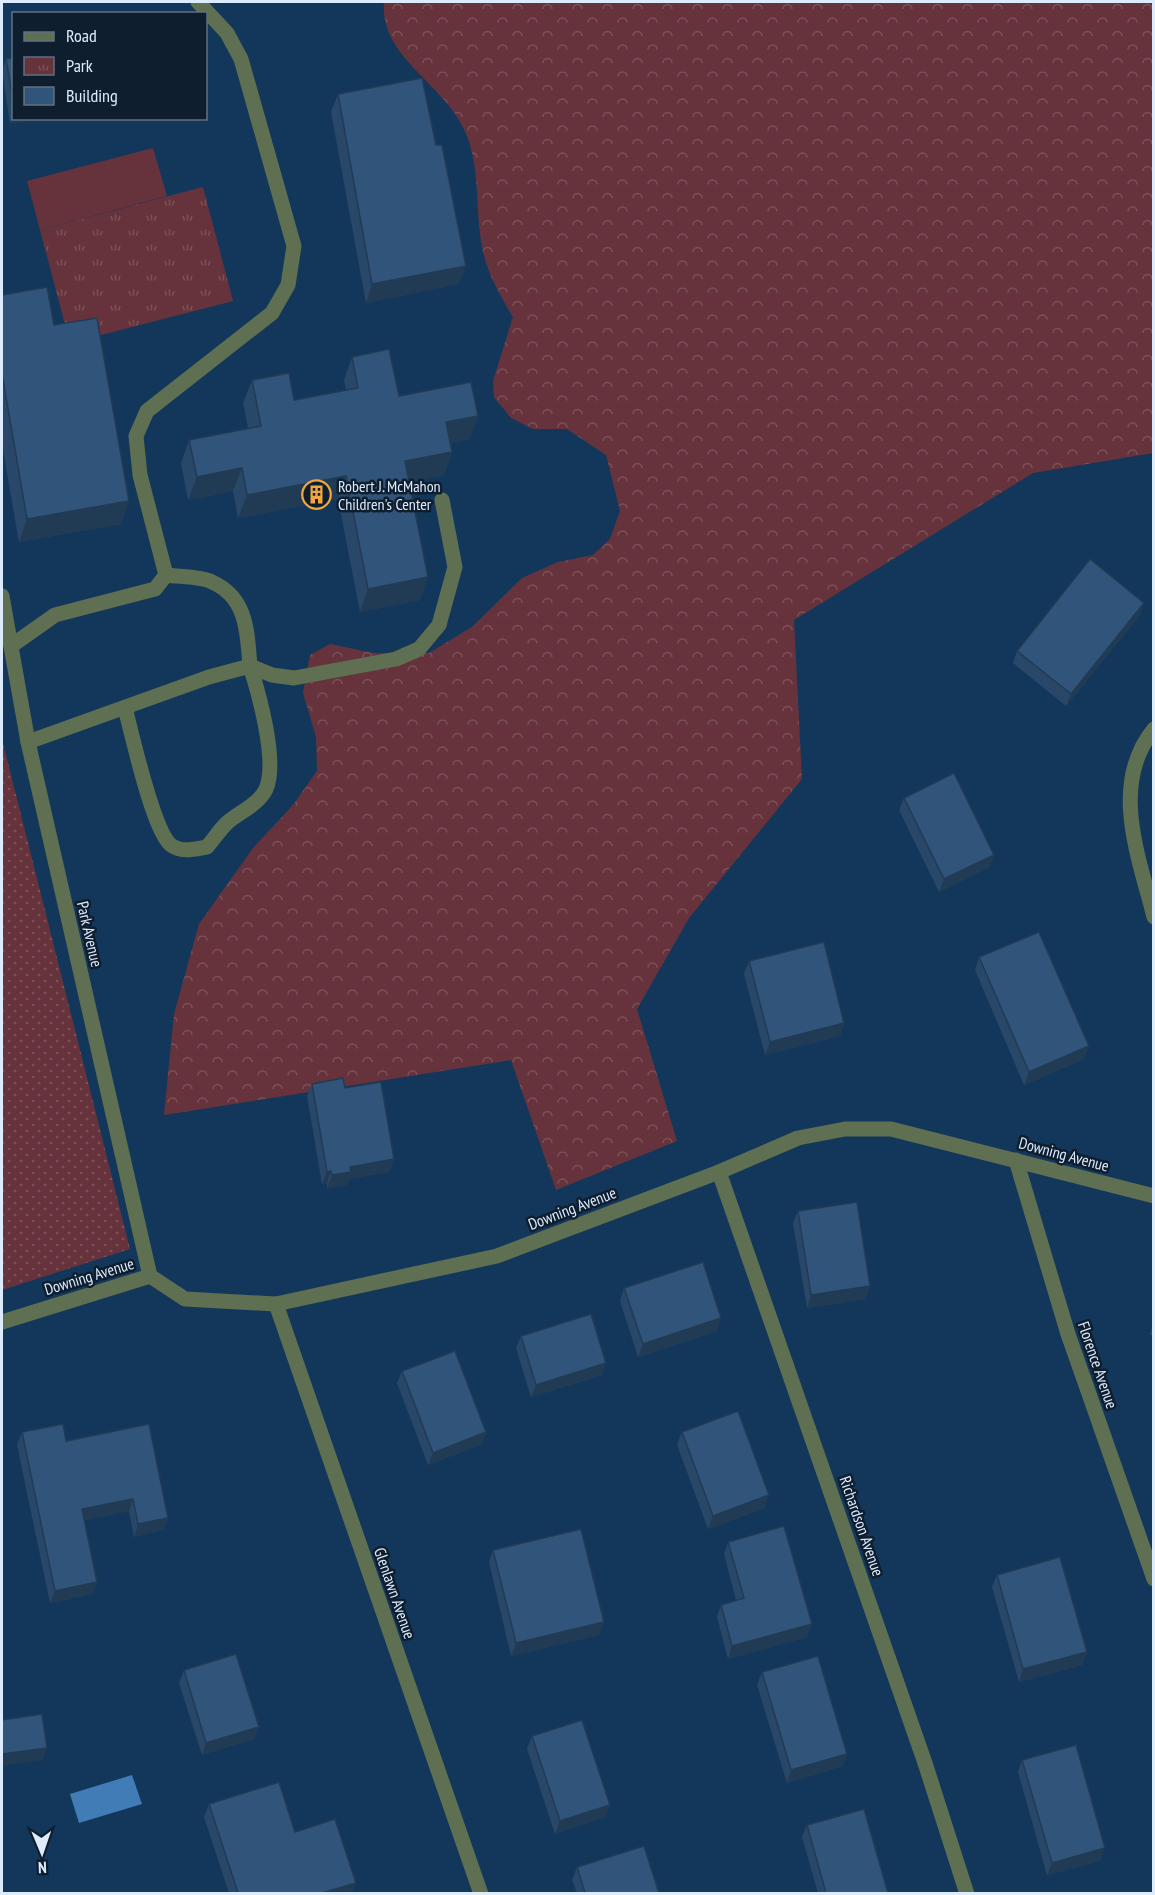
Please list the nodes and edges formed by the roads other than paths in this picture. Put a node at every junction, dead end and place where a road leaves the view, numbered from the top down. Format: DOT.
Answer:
graph roads {
  1 [pos="198,2"];
  2 [pos="442,500"];
  3 [pos="166,576"];
  4 [pos="2,598"];
  5 [pos="11,646"];
  6 [pos="250,666"];
  7 [pos="125,708"];
  8 [pos="1154,729"];
  9 [pos="28,742"];
  10 [pos="1154,917"];
  11 [pos="1016,1160"];
  12 [pos="719,1172"];
  13 [pos="1154,1196"];
  14 [pos="150,1276"];
  15 [pos="276,1305"];
  16 [pos="2,1322"];
  17 [pos="1154,1579"];
  18 [pos="481,1893"];
  19 [pos="967,1893"];
  1 -- 3 [label="street"];
  2 -- 6 [label="street"];
  3 -- 5 [label="street"];
  3 -- 6 [label="street"];
  4 -- 5 [label="street, Park Avenue"];
  5 -- 9 [label="street, Park Avenue"];
  6 -- 7 [label="street"];
  6 -- 7 [label="street"];
  7 -- 9 [label="street"];
  8 -- 10 [label="street"];
  9 -- 14 [label="street, Park Avenue"];
  11 -- 12 [label="street, Downing Avenue"];
  11 -- 13 [label="street, Downing Avenue"];
  11 -- 17 [label="street, Florence Avenue"];
  12 -- 15 [label="street, Downing Avenue"];
  12 -- 19 [label="street, Richardson Avenue"];
  14 -- 15 [label="street, Downing Avenue"];
  14 -- 16 [label="street, Downing Avenue"];
  15 -- 18 [label="street, Glenlawn Avenue"];
}
